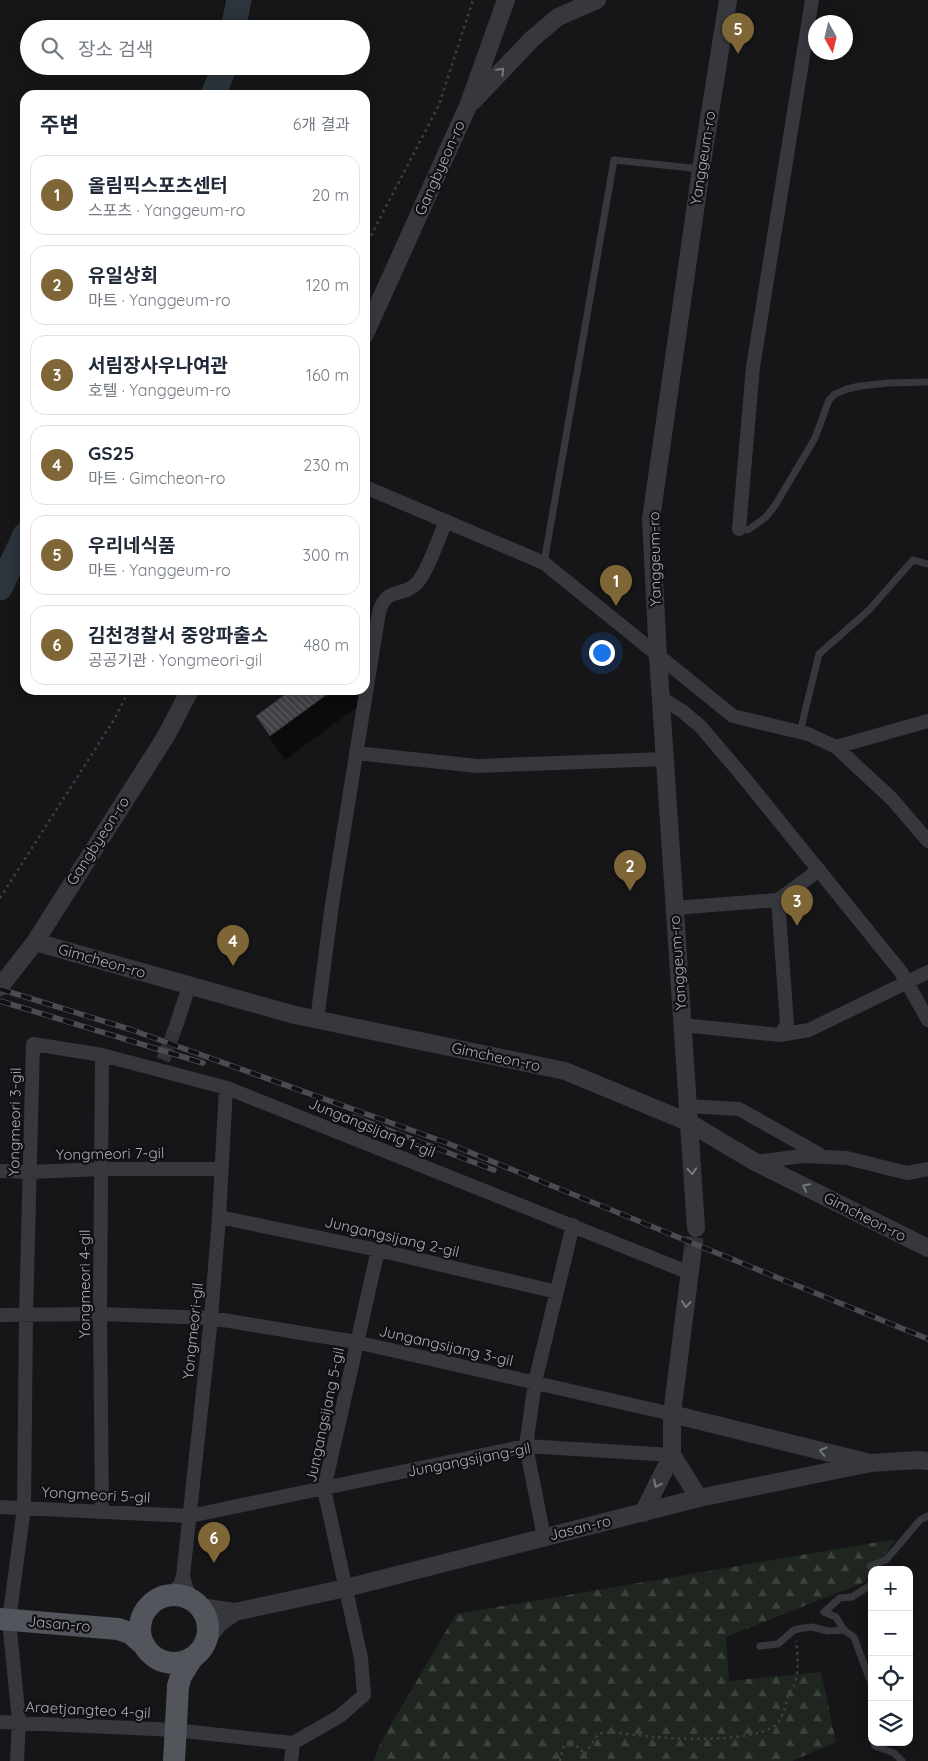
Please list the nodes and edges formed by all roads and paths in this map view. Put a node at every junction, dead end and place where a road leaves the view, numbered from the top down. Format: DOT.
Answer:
graph roads {
  1 [pos="473,0"];
  2 [pos="506,0"];
  3 [pos="597,0"];
  4 [pos="728,0"];
  5 [pos="812,0"];
  6 [pos="468,106"];
  7 [pos="701,169"];
  8 [pos="370,237"];
  9 [pos="370,323"];
  10 [pos="928,382"];
  11 [pos="370,489"];
  12 [pos="446,521"];
  13 [pos="739,529"];
  14 [pos="544,563"];
  15 [pos="928,564"];
  16 [pos="658,656"];
  17 [pos="370,667"];
  18 [pos="126,695"];
  19 [pos="187,695"];
  20 [pos="365,695"];
  21 [pos="661,698"];
  22 [pos="928,721"];
  23 [pos="800,732"];
  24 [pos="836,747"];
  25 [pos="356,753"];
  26 [pos="665,759"];
  27 [pos="928,841"];
  28 [pos="819,870"];
  29 [pos="0,898"];
  30 [pos="778,900"];
  31 [pos="674,908"];
  32 [pos="35,942"];
  33 [pos="928,972"];
  34 [pos="907,982"];
  35 [pos="189,986"];
  36 [pos="0,987"];
  37 [pos="317,1020"];
  38 [pos="928,1020"];
  39 [pos="682,1025"];
  40 [pos="176,1026"];
  41 [pos="780,1035"];
  42 [pos="33,1044"];
  43 [pos="102,1055"];
  44 [pos="226,1088"];
  45 [pos="687,1114"];
  46 [pos="824,1157"];
  47 [pos="755,1162"];
  48 [pos="928,1168"];
  49 [pos="102,1169"];
  50 [pos="221,1169"];
  51 [pos="0,1171"];
  52 [pos="30,1172"];
  53 [pos="219,1217"];
  54 [pos="573,1225"];
  55 [pos="696,1228"];
  56 [pos="928,1248"];
  57 [pos="378,1250"];
  58 [pos="691,1264"];
  59 [pos="558,1292"];
  60 [pos="100,1314"];
  61 [pos="0,1315"];
  62 [pos="26,1315"];
  63 [pos="211,1318"];
  64 [pos="356,1342"];
  65 [pos="535,1382"];
  66 [pos="672,1414"];
  67 [pos="526,1446"];
  68 [pos="672,1455"];
  69 [pos="928,1462"];
  70 [pos="871,1463"];
  71 [pos="324,1489"];
  72 [pos="699,1498"];
  73 [pos="0,1507"];
  74 [pos="24,1508"];
  75 [pos="102,1512"];
  76 [pos="643,1513"];
  77 [pos="190,1516"];
  78 [pos="928,1516"];
  79 [pos="544,1537"];
  80 [pos="870,1566"];
  81 [pos="183,1576"];
  82 [pos="868,1587"];
  83 [pos="346,1588"];
  84 [pos="169,1595"];
  85 [pos="196,1603"];
  86 [pos="235,1612"];
  87 [pos="143,1614"];
  88 [pos="4,1620"];
  89 [pos="118,1629"];
  90 [pos="794,1630"];
  91 [pos="844,1630"];
  92 [pos="207,1639"];
  93 [pos="760,1646"];
  94 [pos="152,1653"];
  95 [pos="193,1657"];
  96 [pos="868,1675"];
  97 [pos="176,1698"];
  98 [pos="0,1722"];
  99 [pos="19,1723"];
  100 [pos="175,1730"];
  101 [pos="293,1743"];
  102 [pos="875,1746"];
  103 [pos="585,1754"];
  104 [pos="17,1761"];
  105 [pos="174,1761"];
  106 [pos="291,1761"];
  107 [pos="560,1761"];
  108 [pos="586,1761"];
  109 [pos="902,1761"];
  1 -- 8 [label="path"];
  2 -- 6 [label="street, Gangbyeon-ro"];
  6 -- 3 [label="street, one-way"];
  4 -- 7 [label="street, Yanggeum-ro"];
  5 -- 13 [label="street"];
  6 -- 9 [label="street, Gangbyeon-ro"];
  7 -- 14 [label="lane"];
  7 -- 16 [label="street, Yanggeum-ro"];
  10 -- 13 [label="lane"];
  11 -- 12 [label="street"];
  12 -- 14 [label="street"];
  12 -- 17 [label="street"];
  14 -- 16 [label="street"];
  15 -- 23 [label="lane"];
  16 -- 21 [label="street, Yanggeum-ro"];
  16 -- 23 [label="street"];
  18 -- 29 [label="path"];
  19 -- 32 [label="street, Gangbyeon-ro"];
  20 -- 25 [label="street"];
  21 -- 26 [label="street, Yanggeum-ro"];
  21 -- 28 [label="street"];
  22 -- 24 [label="street"];
  23 -- 24 [label="street"];
  24 -- 27 [label="street"];
  25 -- 26 [label="street"];
  25 -- 37 [label="street"];
  26 -- 31 [label="street, Yanggeum-ro"];
  28 -- 30 [label="street"];
  28 -- 34 [label="street"];
  30 -- 31 [label="street"];
  30 -- 41 [label="street"];
  31 -- 39 [label="street, Yanggeum-ro"];
  32 -- 35 [label="street, Gimcheon-ro"];
  32 -- 36 [label="street, Gangbyeon-ro"];
  33 -- 34 [label="street"];
  34 -- 38 [label="street"];
  34 -- 41 [label="street"];
  35 -- 37 [label="street, Gimcheon-ro"];
  35 -- 40 [label="street"];
  37 -- 45 [label="street, Gimcheon-ro"];
  39 -- 41 [label="street"];
  39 -- 45 [label="street, Yanggeum-ro"];
  42 -- 43 [label="street, Jungangsijang 1-gil"];
  42 -- 52 [label="street, Yongmeori 3-gil"];
  43 -- 44 [label="street, Jungangsijang 1-gil"];
  43 -- 49 [label="street, Yongmeori 4-gil"];
  44 -- 50 [label="street, Yongmeori-gil"];
  44 -- 54 [label="street, Jungangsijang 1-gil"];
  45 -- 46 [label="street"];
  45 -- 47 [label="street, Gimcheon-ro"];
  45 -- 55 [label="street, one-way"];
  46 -- 47 [label="street"];
  46 -- 48 [label="street"];
  56 -- 47 [label="street, Gimcheon-ro, one-way"];
  49 -- 50 [label="street, Yongmeori 7-gil"];
  49 -- 52 [label="street, Yongmeori 7-gil"];
  49 -- 60 [label="street, Yongmeori 4-gil"];
  50 -- 53 [label="street, Yongmeori-gil"];
  51 -- 52 [label="street, Yongmeori 7-gil"];
  52 -- 62 [label="street, Yongmeori 3-gil"];
  53 -- 57 [label="street, Jungangsijang 2-gil"];
  53 -- 63 [label="street, Yongmeori-gil"];
  54 -- 58 [label="street, Jungangsijang 1-gil"];
  54 -- 59 [label="street"];
  57 -- 59 [label="street, Jungangsijang 2-gil"];
  57 -- 64 [label="street, Jungangsijang 5-gil"];
  58 -- 66 [label="street, one-way"];
  59 -- 65 [label="street"];
  60 -- 62 [label="street, Jungangsijang 3-gil"];
  60 -- 63 [label="street, Jungangsijang 3-gil"];
  60 -- 75 [label="street, Yongmeori 4-gil"];
  61 -- 62 [label="street, Jungangsijang 3-gil"];
  62 -- 74 [label="street, Yongmeori 3-gil"];
  63 -- 64 [label="street, Jungangsijang 3-gil"];
  63 -- 77 [label="street, Yongmeori-gil"];
  64 -- 65 [label="street, Jungangsijang 3-gil"];
  64 -- 71 [label="street, Jungangsijang 5-gil"];
  65 -- 66 [label="street, Jungangsijang 3-gil"];
  65 -- 67 [label="street"];
  66 -- 68 [label="street"];
  70 -- 66 [label="street, one-way"];
  67 -- 68 [label="street, Jungangsijang-gil"];
  67 -- 71 [label="street, Jungangsijang-gil"];
  67 -- 79 [label="street"];
  68 -- 72 [label="street"];
  68 -- 76 [label="street, one-way"];
  69 -- 70 [label="street, Jasan-ro"];
  70 -- 72 [label="street, Jasan-ro"];
  71 -- 77 [label="street, Jungangsijang-gil"];
  71 -- 83 [label="street, Jungangsijang 5-gil"];
  72 -- 76 [label="street, Jasan-ro"];
  73 -- 74 [label="street, Yongmeori 5-gil"];
  74 -- 75 [label="street, Yongmeori 5-gil"];
  74 -- 88 [label="street, Yongmeori 3-gil"];
  75 -- 77 [label="street, Yongmeori 5-gil"];
  76 -- 79 [label="street, Jasan-ro"];
  77 -- 81 [label="street, Yongmeori-gil"];
  78 -- 80 [label="lane"];
  79 -- 83 [label="street, Jasan-ro"];
  81 -- 84 [label="street, Yongmeori-gil"];
  81 -- 85 [label="street, Yongmeori-gil"];
  82 -- 91 [label="lane"];
  83 -- 86 [label="street, Jasan-ro"];
  83 -- 101 [label="street, Jungangsijang 5-gil"];
  84 -- 85 [label="main road"];
  84 -- 87 [label="main road"];
  85 -- 86 [label="street"];
  85 -- 92 [label="main road"];
  86 -- 92 [label="street"];
  87 -- 89 [label="main road"];
  87 -- 94 [label="main road"];
  88 -- 89 [label="main road, Jasan-ro"];
  88 -- 99 [label="street, Yongmeori 3-gil"];
  89 -- 94 [label="main road"];
  90 -- 91 [label="lane"];
  90 -- 93 [label="lane"];
  90 -- 103 [label="path"];
  91 -- 96 [label="lane"];
  92 -- 95 [label="main road"];
  94 -- 95 [label="main road"];
  94 -- 97 [label="main road"];
  95 -- 97 [label="main road"];
  97 -- 100 [label="main road"];
  98 -- 99 [label="street, Araetjangteo 4-gil"];
  99 -- 100 [label="street, Araetjangteo 4-gil"];
  99 -- 104 [label="street, Yongmeori 3-gil"];
  100 -- 101 [label="street, Araetjangteo 4-gil"];
  100 -- 105 [label="main road"];
  101 -- 106 [label="street"];
  102 -- 109 [label="lane"];
  103 -- 107 [label="path"];
  103 -- 108 [label="path"];
}
